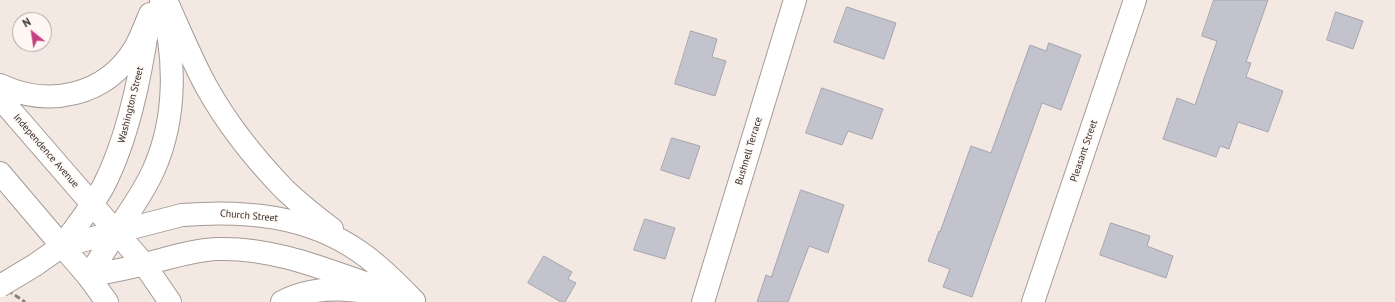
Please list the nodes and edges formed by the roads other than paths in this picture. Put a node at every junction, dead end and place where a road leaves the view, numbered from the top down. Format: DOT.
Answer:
graph roads {
  1 [pos="166,0"];
  2 [pos="795,0"];
  3 [pos="1135,0"];
  4 [pos="154,5"];
  5 [pos="0,85"];
  6 [pos="0,98"];
  7 [pos="0,173"];
  8 [pos="92,204"];
  9 [pos="116,232"];
  10 [pos="62,246"];
  11 [pos="360,251"];
  12 [pos="144,264"];
  13 [pos="88,276"];
  14 [pos="0,286"];
  15 [pos="416,301"];
  16 [pos="107,302"];
  17 [pos="170,302"];
  18 [pos="282,302"];
  19 [pos="703,302"];
  20 [pos="1033,302"];
  1 -- 11 [label="main road"];
  2 -- 19 [label="main road, Bushnell Terrace"];
  3 -- 20 [label="main road, Pleasant Street"];
  4 -- 5 [label="main road"];
  4 -- 8 [label="main road, Washington Street"];
  4 -- 9 [label="main road"];
  6 -- 8 [label="main road, Independence Avenue"];
  7 -- 10 [label="main road"];
  8 -- 9 [label="main road"];
  8 -- 10 [label="main road, Washington Street"];
  9 -- 10 [label="main road, Church Street"];
  9 -- 11 [label="main road, Church Street"];
  9 -- 12 [label="main road"];
  9 -- 13 [label="main road"];
  10 -- 13 [label="main road"];
  10 -- 14 [label="main road, bridge"];
  11 -- 15 [label="main road, Church Street"];
  12 -- 13 [label="main road"];
  12 -- 15 [label="main road"];
  12 -- 17 [label="main road"];
  13 -- 16 [label="main road"];
  15 -- 18 [label="main road"];
}
